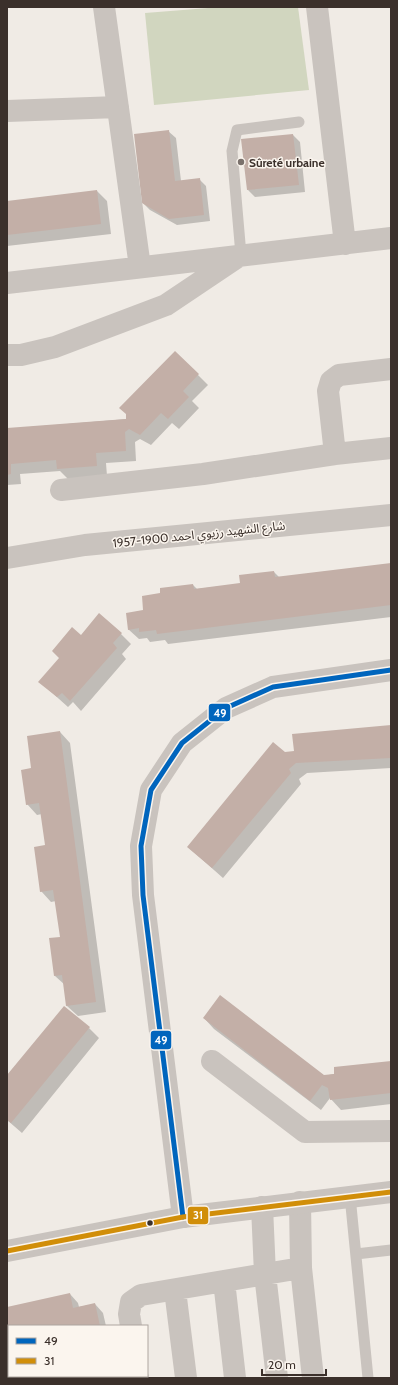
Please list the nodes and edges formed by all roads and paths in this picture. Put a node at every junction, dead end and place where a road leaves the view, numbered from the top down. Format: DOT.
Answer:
graph roads {
  1 [pos="104,7"];
  2 [pos="317,7"];
  3 [pos="118,107"];
  4 [pos="7,111"];
  5 [pos="299,122"];
  6 [pos="391,238"];
  7 [pos="345,244"];
  8 [pos="241,255"];
  9 [pos="140,267"];
  10 [pos="7,283"];
  11 [pos="7,356"];
  12 [pos="391,369"];
  13 [pos="391,448"];
  14 [pos="334,454"];
  15 [pos="61,490"];
  16 [pos="391,515"];
  17 [pos="7,558"];
  18 [pos="391,670"];
  19 [pos="212,1061"];
  20 [pos="391,1131"];
  21 [pos="391,1192"];
  22 [pos="350,1196"];
  23 [pos="300,1202"];
  24 [pos="262,1207"];
  25 [pos="183,1217"];
  26 [pos="391,1250"];
  27 [pos="7,1251"];
  28 [pos="356,1254"];
  29 [pos="301,1268"];
  30 [pos="265,1274"];
  31 [pos="224,1281"];
  32 [pos="175,1290"];
  33 [pos="131,1325"];
  34 [pos="186,1378"];
  35 [pos="235,1378"];
  36 [pos="277,1378"];
  37 [pos="313,1378"];
  38 [pos="368,1378"];
  1 -- 3 [label="street"];
  2 -- 7 [label="street"];
  3 -- 4 [label="street"];
  3 -- 9 [label="street"];
  5 -- 8 [label="lane"];
  6 -- 7 [label="street"];
  7 -- 8 [label="street"];
  8 -- 9 [label="street"];
  8 -- 11 [label="street"];
  9 -- 10 [label="street"];
  12 -- 14 [label="street"];
  13 -- 14 [label="street"];
  14 -- 15 [label="street"];
  16 -- 17 [label="street, شارع الشهيد رزيوي احمد 1900-1957"];
  18 -- 25 [label="street"];
  19 -- 20 [label="street"];
  21 -- 22 [label="street"];
  22 -- 23 [label="street"];
  22 -- 28 [label="lane"];
  23 -- 24 [label="street"];
  23 -- 29 [label="street"];
  24 -- 25 [label="street"];
  24 -- 30 [label="street"];
  25 -- 27 [label="street"];
  26 -- 28 [label="lane"];
  28 -- 38 [label="lane"];
  29 -- 30 [label="street"];
  29 -- 37 [label="street"];
  30 -- 31 [label="street"];
  30 -- 36 [label="street"];
  31 -- 32 [label="street"];
  31 -- 35 [label="street"];
  32 -- 33 [label="street"];
  32 -- 34 [label="street"];
}
